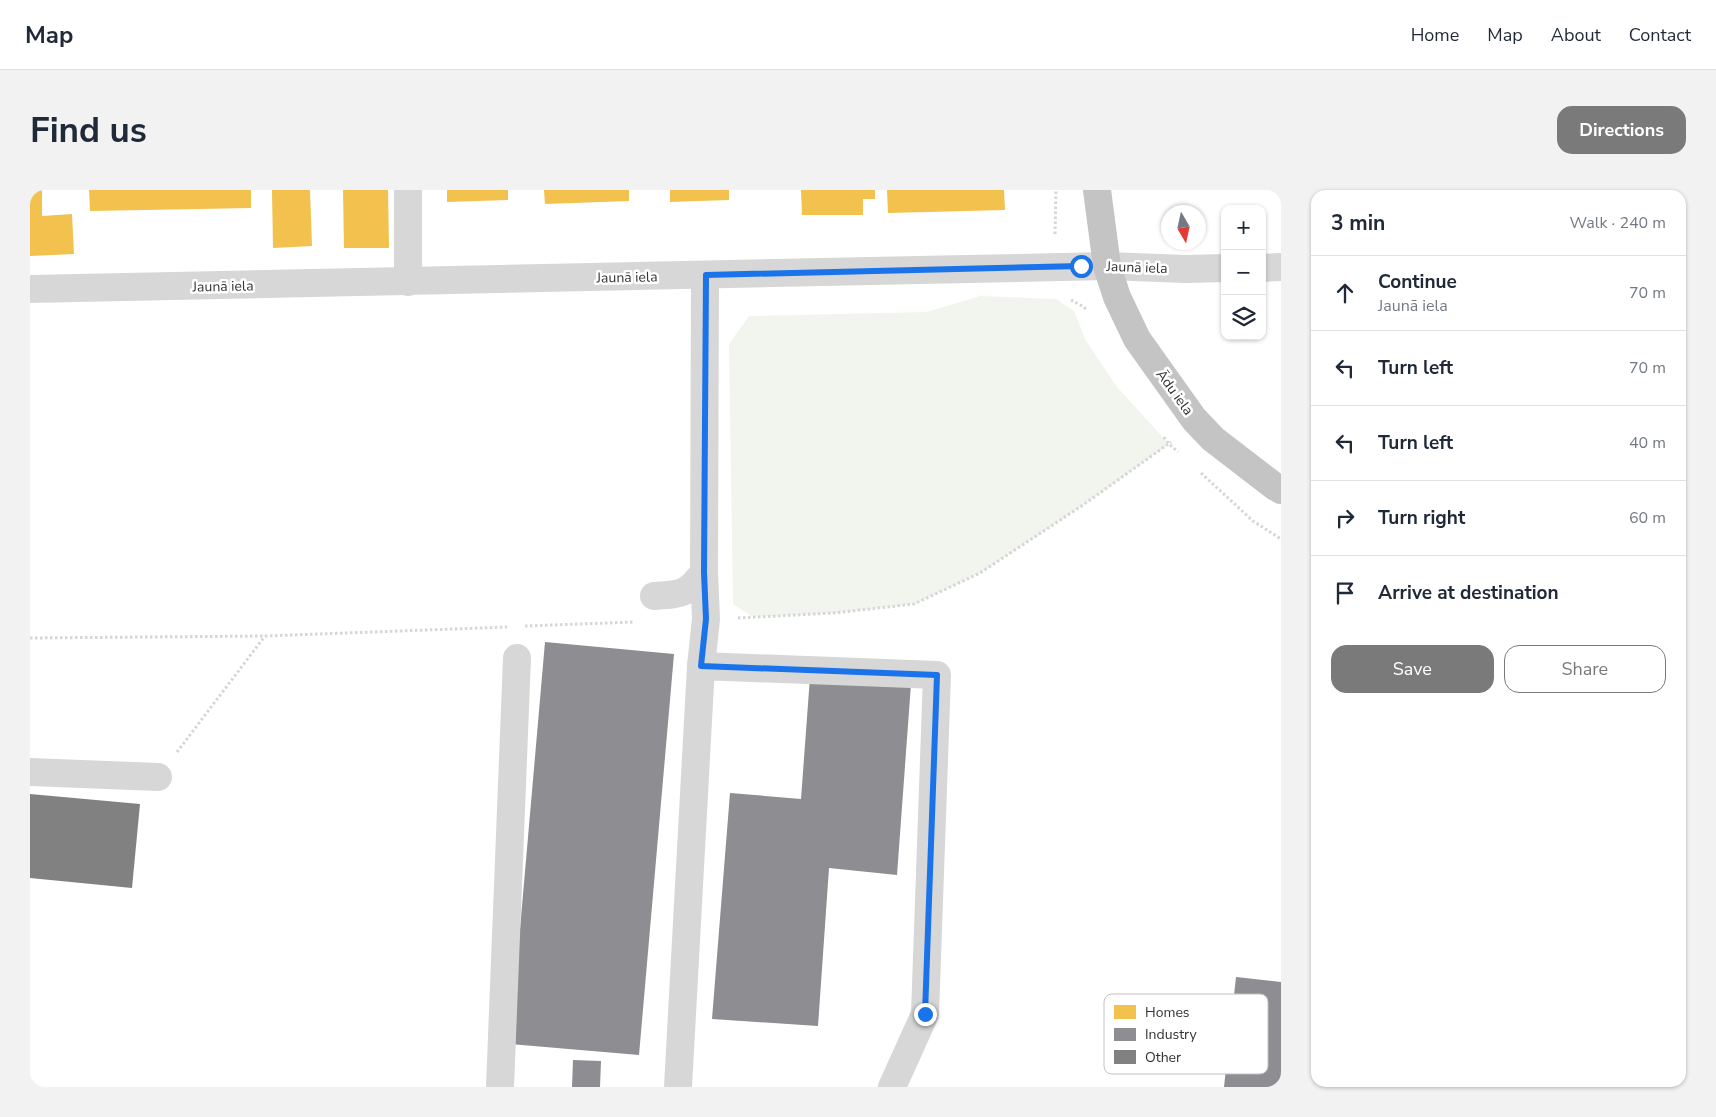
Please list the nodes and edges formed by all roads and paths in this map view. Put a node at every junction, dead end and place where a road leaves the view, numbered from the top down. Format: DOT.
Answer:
graph roads {
  1 [pos="408,190"];
  2 [pos="1056,190"];
  3 [pos="1097,190"];
  4 [pos="1055,237"];
  5 [pos="1107,266"];
  6 [pos="1281,267"];
  7 [pos="1221,268"];
  8 [pos="1266,268"];
  9 [pos="706,275"];
  10 [pos="408,282"];
  11 [pos="30,289"];
  12 [pos="1168,444"];
  13 [pos="1183,456"];
  14 [pos="1197,470"];
  15 [pos="1281,490"];
  16 [pos="1281,539"];
  17 [pos="704,572"];
  18 [pos="654,596"];
  19 [pos="265,636"];
  20 [pos="517,658"];
  21 [pos="701,666"];
  22 [pos="30,772"];
  23 [pos="158,777"];
  24 [pos="500,1087"];
  25 [pos="678,1087"];
  26 [pos="892,1087"];
  1 -- 10 [label="street"];
  2 -- 4 [label="path"];
  3 -- 5 [label="highway, Ādu iela"];
  5 -- 7 [label="street, Jaunā iela"];
  5 -- 9 [label="street, Jaunā iela"];
  5 -- 15 [label="highway, Ādu iela"];
  6 -- 8 [label="street"];
  9 -- 10 [label="street, Jaunā iela"];
  9 -- 17 [label="street"];
  10 -- 11 [label="street, Jaunā iela"];
  12 -- 13 [label="path"];
  14 -- 16 [label="path"];
  17 -- 18 [label="street"];
  17 -- 21 [label="street"];
  19 -- 23 [label="path"];
  20 -- 24 [label="street"];
  21 -- 25 [label="street"];
  21 -- 26 [label="street"];
  22 -- 23 [label="street"];
}
